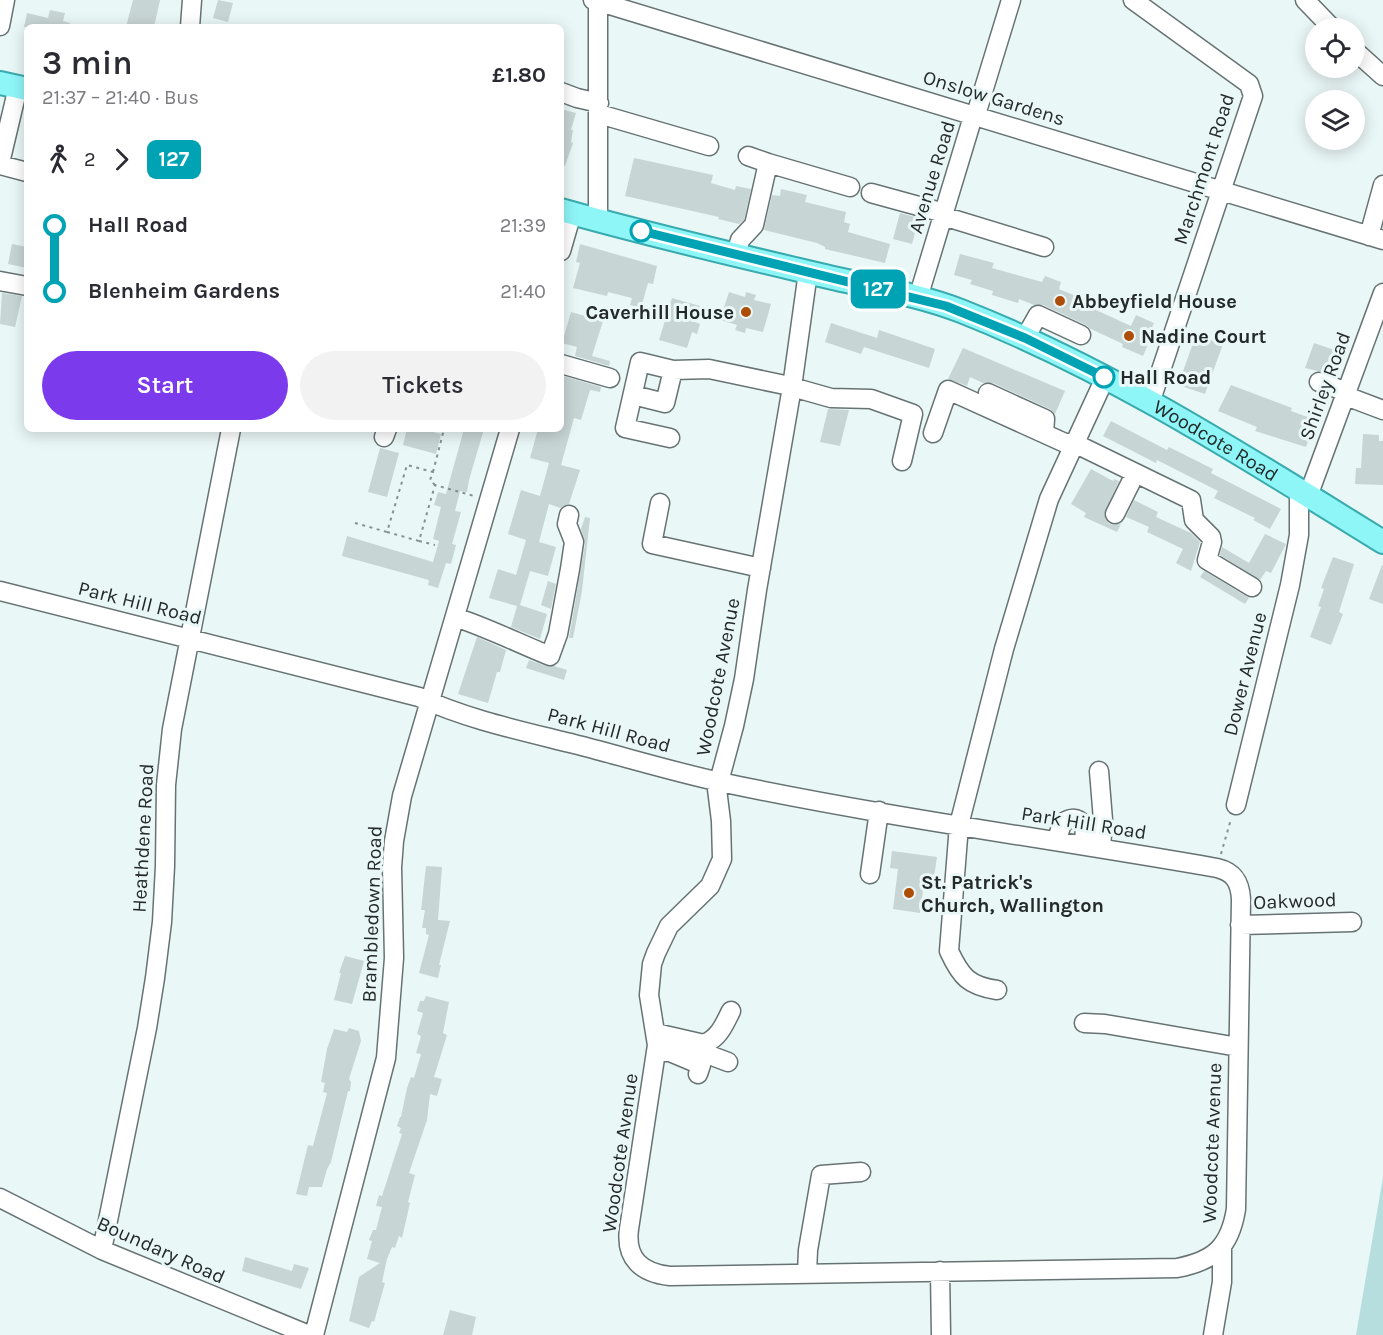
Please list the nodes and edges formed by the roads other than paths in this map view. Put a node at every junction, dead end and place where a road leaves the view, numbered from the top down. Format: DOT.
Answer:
graph roads {
  1 [pos="5,0"];
  2 [pos="192,0"];
  3 [pos="596,0"];
  4 [pos="1011,0"];
  5 [pos="1133,0"];
  6 [pos="1305,0"];
  7 [pos="1322,18"];
  8 [pos="193,24"];
  9 [pos="0,26"];
  10 [pos="1365,60"];
  11 [pos="1383,76"];
  12 [pos="15,86"];
  13 [pos="564,93"];
  14 [pos="599,109"];
  15 [pos="975,115"];
  16 [pos="709,146"];
  17 [pos="748,156"];
  18 [pos="768,163"];
  19 [pos="0,164"];
  20 [pos="24,171"];
  21 [pos="1383,184"];
  22 [pos="850,187"];
  23 [pos="1221,192"];
  24 [pos="871,193"];
  25 [pos="566,212"];
  26 [pos="944,215"];
  27 [pos="598,220"];
  28 [pos="564,227"];
  29 [pos="1376,238"];
  30 [pos="1044,247"];
  31 [pos="736,255"];
  32 [pos="808,272"];
  33 [pos="0,281"];
  34 [pos="24,285"];
  35 [pos="1383,293"];
  36 [pos="918,298"];
  37 [pos="1082,335"];
  38 [pos="1025,338"];
  39 [pos="564,365"];
  40 [pos="673,370"];
  41 [pos="610,378"];
  42 [pos="1105,378"];
  43 [pos="1319,381"];
  44 [pos="792,387"];
  45 [pos="988,393"];
  46 [pos="1346,394"];
  47 [pos="633,395"];
  48 [pos="1150,403"];
  49 [pos="1381,405"];
  50 [pos="230,432"];
  51 [pos="509,432"];
  52 [pos="933,432"];
  53 [pos="1044,433"];
  54 [pos="670,438"];
  55 [pos="1074,443"];
  56 [pos="902,461"];
  57 [pos="1136,474"];
  58 [pos="1308,495"];
  59 [pos="660,503"];
  60 [pos="1115,514"];
  61 [pos="569,515"];
  62 [pos="1383,542"];
  63 [pos="761,568"];
  64 [pos="1252,587"];
  65 [pos="0,591"];
  66 [pos="456,617"];
  67 [pos="190,639"];
  68 [pos="430,702"];
  69 [pos="1099,771"];
  70 [pos="720,782"];
  71 [pos="1236,805"];
  72 [pos="879,811"];
  73 [pos="959,825"];
  74 [pos="1093,846"];
  75 [pos="1217,868"];
  76 [pos="870,874"];
  77 [pos="1352,922"];
  78 [pos="1240,925"];
  79 [pos="997,990"];
  80 [pos="731,1011"];
  81 [pos="1084,1023"];
  82 [pos="657,1041"];
  83 [pos="1238,1047"];
  84 [pos="728,1062"];
  85 [pos="698,1074"];
  86 [pos="861,1172"];
  87 [pos="0,1198"];
  88 [pos="1222,1246"];
  89 [pos="102,1250"];
  90 [pos="940,1271"];
  91 [pos="807,1273"];
  92 [pos="309,1335"];
  93 [pos="314,1335"];
  94 [pos="941,1335"];
  95 [pos="1213,1335"];
  1 -- 9 [label="street"];
  2 -- 8 [label="street"];
  3 -- 14 [label="street"];
  3 -- 15 [label="street, Onslow Gardens"];
  4 -- 15 [label="street, Avenue Road"];
  5 -- 23 [label="street, Marchmont Road"];
  6 -- 7 [label="street"];
  10 -- 11 [label="street"];
  12 -- 19 [label="street"];
  13 -- 14 [label="street"];
  14 -- 16 [label="street"];
  14 -- 27 [label="street"];
  15 -- 23 [label="street, Onslow Gardens"];
  15 -- 26 [label="street, Avenue Road"];
  17 -- 18 [label="street"];
  18 -- 22 [label="street"];
  18 -- 31 [label="street"];
  19 -- 20 [label="street"];
  21 -- 29 [label="street"];
  23 -- 29 [label="street, Onslow Gardens"];
  23 -- 48 [label="street, Marchmont Road"];
  24 -- 26 [label="street"];
  25 -- 27 [label="main road, Woodcote Road"];
  25 -- 28 [label="street"];
  26 -- 30 [label="street"];
  26 -- 36 [label="street, Avenue Road"];
  27 -- 31 [label="main road, Woodcote Road"];
  31 -- 32 [label="main road, Woodcote Road"];
  32 -- 36 [label="main road, Woodcote Road"];
  32 -- 44 [label="street, Woodcote Avenue"];
  33 -- 34 [label="street"];
  35 -- 46 [label="street, Shirley Road"];
  36 -- 38 [label="main road, Woodcote Road"];
  37 -- 38 [label="street"];
  38 -- 42 [label="main road, Woodcote Road"];
  39 -- 41 [label="street"];
  40 -- 44 [label="street"];
  40 -- 47 [label="street"];
  40 -- 47 [label="street"];
  42 -- 48 [label="main road, Woodcote Road"];
  42 -- 55 [label="street"];
  43 -- 46 [label="street"];
  44 -- 56 [label="street"];
  44 -- 63 [label="street, Woodcote Avenue"];
  45 -- 53 [label="street"];
  46 -- 49 [label="street"];
  46 -- 58 [label="street, Shirley Road"];
  47 -- 54 [label="street"];
  48 -- 58 [label="main road, Woodcote Road"];
  50 -- 67 [label="street, Heathdene Road"];
  51 -- 66 [label="street, Brambledown Road"];
  52 -- 53 [label="street"];
  53 -- 55 [label="street"];
  55 -- 57 [label="street"];
  55 -- 73 [label="street"];
  57 -- 60 [label="street"];
  57 -- 64 [label="street"];
  58 -- 62 [label="main road, Woodcote Road"];
  58 -- 71 [label="street, Dower Avenue"];
  59 -- 63 [label="street"];
  61 -- 66 [label="street"];
  63 -- 70 [label="street, Woodcote Avenue"];
  65 -- 67 [label="street, Park Hill Road"];
  66 -- 68 [label="street, Brambledown Road"];
  67 -- 68 [label="street, Park Hill Road"];
  67 -- 89 [label="street, Heathdene Road"];
  68 -- 70 [label="street, Park Hill Road"];
  68 -- 93 [label="street, Brambledown Road"];
  69 -- 74 [label="street"];
  70 -- 72 [label="street, Park Hill Road"];
  70 -- 82 [label="street, Woodcote Avenue"];
  72 -- 73 [label="street, Park Hill Road"];
  72 -- 76 [label="street"];
  73 -- 74 [label="street, Park Hill Road"];
  73 -- 79 [label="street"];
  74 -- 75 [label="street, Park Hill Road"];
  75 -- 78 [label="street, Woodcote Avenue"];
  77 -- 78 [label="street, Oakwood"];
  78 -- 83 [label="street, Woodcote Avenue"];
  80 -- 82 [label="street"];
  81 -- 83 [label="street"];
  82 -- 84 [label="street"];
  82 -- 85 [label="street"];
  82 -- 91 [label="street, Woodcote Avenue"];
  83 -- 88 [label="street, Woodcote Avenue"];
  86 -- 91 [label="street"];
  87 -- 89 [label="street, Boundary Road"];
  88 -- 90 [label="street, Woodcote Avenue"];
  88 -- 95 [label="street"];
  89 -- 92 [label="street, Boundary Road"];
  90 -- 91 [label="street, Woodcote Avenue"];
  90 -- 94 [label="street"];
}
